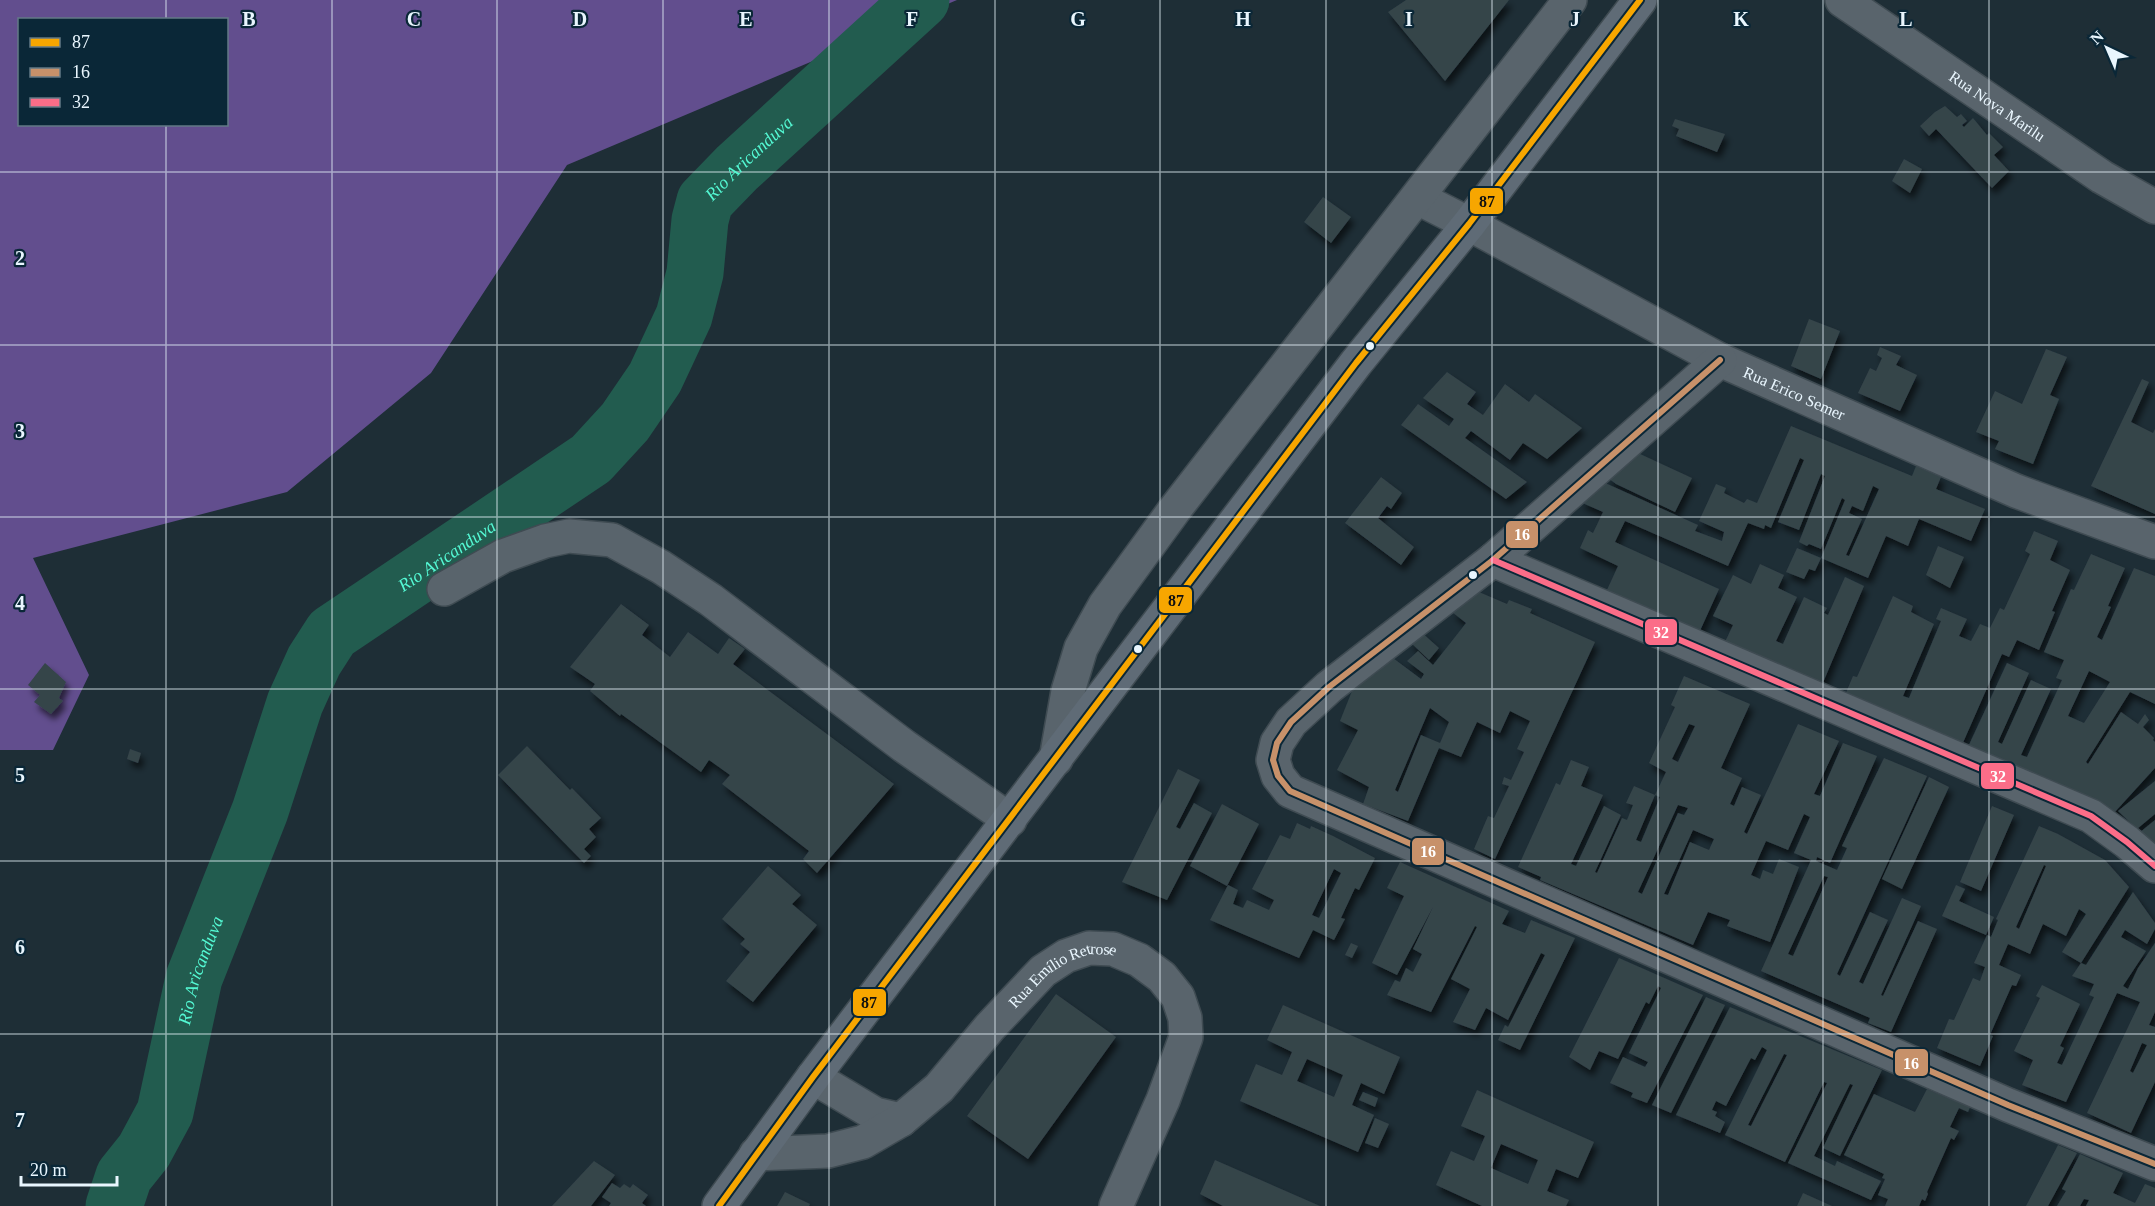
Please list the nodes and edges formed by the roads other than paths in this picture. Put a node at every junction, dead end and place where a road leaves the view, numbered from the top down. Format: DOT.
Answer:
graph roads {
  1 [pos="1570,0"];
  2 [pos="1640,0"];
  3 [pos="1842,0"];
  4 [pos="1418,198"];
  5 [pos="2155,207"];
  6 [pos="1469,224"];
  7 [pos="1720,360"];
  8 [pos="2155,542"];
  9 [pos="1492,560"];
  10 [pos="444,589"];
  11 [pos="1056,759"];
  12 [pos="1010,820"];
  13 [pos="2155,867"];
  14 [pos="813,1077"];
  15 [pos="901,1120"];
  16 [pos="756,1154"];
  17 [pos="2155,1164"];
  18 [pos="718,1206"];
  19 [pos="1116,1206"];
  1 -- 4 [label="street"];
  2 -- 6 [label="main road"];
  3 -- 5 [label="street, Rua Nova Marilu"];
  4 -- 6 [label="street, Rua Erico Semer"];
  4 -- 11 [label="street"];
  6 -- 7 [label="street, Rua Erico Semer"];
  6 -- 11 [label="main road"];
  7 -- 8 [label="street, Rua Erico Semer"];
  7 -- 9 [label="street"];
  9 -- 13 [label="street"];
  9 -- 17 [label="street"];
  10 -- 12 [label="street"];
  11 -- 12 [label="main road"];
  12 -- 14 [label="main road"];
  14 -- 15 [label="street"];
  14 -- 16 [label="main road"];
  15 -- 16 [label="street, Rua Emílio Retrose"];
  15 -- 19 [label="street, Rua Emílio Retrose"];
  16 -- 18 [label="main road"];
}
